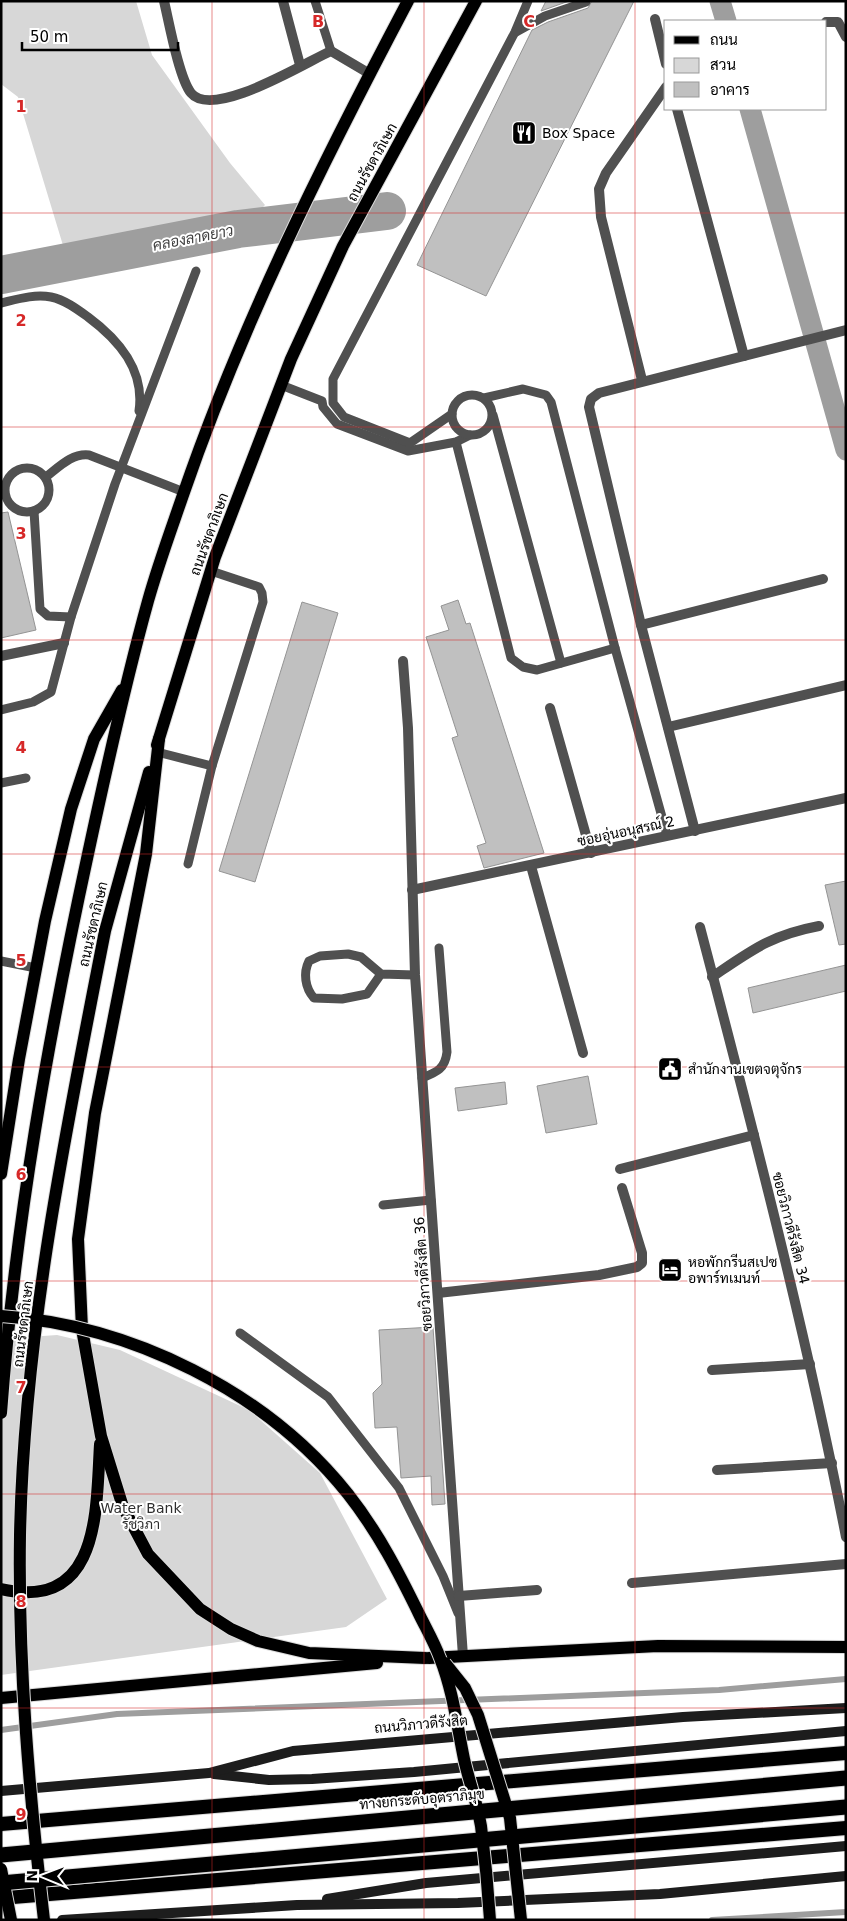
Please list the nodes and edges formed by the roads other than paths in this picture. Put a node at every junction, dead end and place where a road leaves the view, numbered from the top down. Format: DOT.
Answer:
graph roads {
  1 [pos="164,1"];
  2 [pos="283,1"];
  3 [pos="315,1"];
  4 [pos="408,1"];
  5 [pos="476,1"];
  6 [pos="528,1"];
  7 [pos="586,2"];
  8 [pos="655,20"];
  9 [pos="827,22"];
  10 [pos="515,32"];
  11 [pos="846,37"];
  12 [pos="331,51"];
  13 [pos="664,56"];
  14 [pos="300,65"];
  15 [pos="370,74"];
  16 [pos="664,90"];
  17 [pos="677,110"];
  18 [pos="196,271"];
  19 [pos="1,303"];
  20 [pos="846,330"];
  21 [pos="744,356"];
  22 [pos="642,380"];
  23 [pos="281,385"];
  24 [pos="484,398"];
  25 [pos="452,414"];
  26 [pos="493,415"];
  27 [pos="137,426"];
  28 [pos="470,435"];
  29 [pos="456,442"];
  30 [pos="121,467"];
  31 [pos="46,477"];
  32 [pos="184,492"];
  33 [pos="34,512"];
  34 [pos="210,571"];
  35 [pos="823,579"];
  36 [pos="71,617"];
  37 [pos="640,625"];
  38 [pos="64,643"];
  39 [pos="615,648"];
  40 [pos="1,656"];
  41 [pos="403,661"];
  42 [pos="561,663"];
  43 [pos="130,677"];
  44 [pos="846,684"];
  45 [pos="550,708"];
  46 [pos="1,710"];
  47 [pos="668,726"];
  48 [pos="159,739"];
  49 [pos="157,752"];
  50 [pos="212,766"];
  51 [pos="26,778"];
  52 [pos="1,783"];
  53 [pos="846,798"];
  54 [pos="695,831"];
  55 [pos="667,835"];
  56 [pos="591,853"];
  57 [pos="188,864"];
  58 [pos="531,866"];
  59 [pos="412,890"];
  60 [pos="819,926"];
  61 [pos="700,927"];
  62 [pos="439,948"];
  63 [pos="1,961"];
  64 [pos="36,968"];
  65 [pos="381,974"];
  66 [pos="415,975"];
  67 [pos="712,976"];
  68 [pos="583,1053"];
  69 [pos="422,1078"];
  70 [pos="754,1135"];
  71 [pos="620,1169"];
  72 [pos="1,1174"];
  73 [pos="622,1188"];
  74 [pos="431,1200"];
  75 [pos="383,1206"];
  76 [pos="438,1293"];
  77 [pos="1,1316"];
  78 [pos="240,1333"];
  79 [pos="810,1364"];
  80 [pos="712,1370"];
  81 [pos="1,1413"];
  82 [pos="101,1436"];
  83 [pos="832,1463"];
  84 [pos="717,1470"];
  85 [pos="846,1537"];
  86 [pos="846,1564"];
  87 [pos="632,1583"];
  88 [pos="1,1589"];
  89 [pos="537,1590"];
  90 [pos="459,1596"];
  91 [pos="460,1618"];
  92 [pos="846,1647"];
  93 [pos="463,1656"];
  94 [pos="426,1658"];
  95 [pos="440,1658"];
  96 [pos="15,1697"];
  97 [pos="1,1698"];
  98 [pos="1,1702"];
  99 [pos="846,1708"];
  100 [pos="846,1731"];
  101 [pos="846,1753"];
  102 [pos="208,1773"];
  103 [pos="846,1778"];
  104 [pos="1,1791"];
  105 [pos="846,1807"];
  106 [pos="1,1824"];
  107 [pos="846,1828"];
  108 [pos="846,1846"];
  109 [pos="1,1855"];
  110 [pos="1,1868"];
  111 [pos="846,1876"];
  112 [pos="1,1883"];
  113 [pos="1,1898"];
  114 [pos="297,1905"];
  115 [pos="11,1920"];
  116 [pos="44,1920"];
  117 [pos="62,1920"];
  118 [pos="490,1920"];
  119 [pos="521,1920"];
  1 -- 14 [label="street"];
  2 -- 14 [label="street"];
  3 -- 12 [label="lane"];
  4 -- 15 [label="main road, ถนนรัชดาภิเษก"];
  5 -- 23 [label="main road, ถนนรัชดาภิเษก"];
  6 -- 10 [label="lane"];
  7 -- 10 [label="lane"];
  8 -- 13 [label="street"];
  9 -- 11 [label="street"];
  10 -- 25 [label="lane"];
  12 -- 14 [label="street"];
  12 -- 15 [label="street"];
  15 -- 32 [label="main road, ถนนรัชดาภิเษก"];
  16 -- 22 [label="street"];
  17 -- 21 [label="street"];
  18 -- 27 [label="lane"];
  19 -- 27 [label="lane"];
  20 -- 21 [label="street"];
  21 -- 22 [label="street"];
  22 -- 37 [label="street"];
  23 -- 29 [label="lane"];
  23 -- 34 [label="main road, ถนนรัชดาภิเษก"];
  24 -- 25 [label="lane"];
  24 -- 26 [label="lane"];
  24 -- 39 [label="lane"];
  25 -- 28 [label="lane"];
  26 -- 28 [label="lane"];
  26 -- 42 [label="lane"];
  27 -- 30 [label="lane"];
  28 -- 29 [label="lane"];
  29 -- 42 [label="lane"];
  30 -- 31 [label="lane"];
  30 -- 32 [label="lane"];
  30 -- 36 [label="lane"];
  31 -- 33 [label="lane"];
  31 -- 33 [label="lane"];
  32 -- 43 [label="main road, ถนนรัชดาภิเษก"];
  33 -- 36 [label="lane"];
  34 -- 48 [label="main road, ถนนรัชดาภิเษก"];
  34 -- 50 [label="lane"];
  35 -- 37 [label="street"];
  36 -- 38 [label="lane"];
  37 -- 47 [label="street"];
  38 -- 40 [label="street"];
  38 -- 46 [label="lane"];
  39 -- 42 [label="lane"];
  39 -- 55 [label="lane"];
  41 -- 59 [label="street, ซอยวิภาวดีรังสิต 36"];
  43 -- 64 [label="main road"];
  43 -- 81 [label="main road, ถนนรัชดาภิเษก"];
  44 -- 47 [label="street"];
  45 -- 56 [label="street"];
  47 -- 54 [label="street"];
  48 -- 49 [label="main road"];
  48 -- 116 [label="main road, ถนนรัชดาภิเษก, bridge"];
  49 -- 50 [label="lane"];
  49 -- 82 [label="main road"];
  50 -- 57 [label="lane"];
  51 -- 52 [label="lane"];
  53 -- 54 [label="street, ซอยอุ่นอนุสรณ์ 2"];
  54 -- 55 [label="street, ซอยอุ่นอนุสรณ์ 2"];
  55 -- 56 [label="street, ซอยอุ่นอนุสรณ์ 2"];
  56 -- 58 [label="street, ซอยอุ่นอนุสรณ์ 2"];
  58 -- 59 [label="street, ซอยอุ่นอนุสรณ์ 2"];
  58 -- 68 [label="street"];
  59 -- 66 [label="street, ซอยวิภาวดีรังสิต 36"];
  60 -- 67 [label="street"];
  61 -- 67 [label="street, ซอยวิภาวดีรังสิต 34"];
  62 -- 69 [label="lane"];
  63 -- 64 [label="lane"];
  64 -- 72 [label="main road"];
  65 -- 65 [label="lane"];
  65 -- 66 [label="lane"];
  66 -- 69 [label="street, ซอยวิภาวดีรังสิต 36"];
  67 -- 70 [label="street, ซอยวิภาวดีรังสิต 34"];
  69 -- 74 [label="street, ซอยวิภาวดีรังสิต 36"];
  70 -- 71 [label="street"];
  70 -- 79 [label="street, ซอยวิภาวดีรังสิต 34"];
  73 -- 76 [label="street"];
  74 -- 75 [label="lane"];
  74 -- 76 [label="street, ซอยวิภาวดีรังสิต 36"];
  76 -- 90 [label="street, ซอยวิภาวดีรังสิต 36"];
  77 -- 95 [label="main road, bridge"];
  78 -- 91 [label="lane"];
  79 -- 80 [label="street"];
  79 -- 83 [label="street, ซอยวิภาวดีรังสิต 34"];
  82 -- 88 [label="main road"];
  82 -- 94 [label="main road"];
  83 -- 84 [label="street"];
  83 -- 85 [label="street, ซอยวิภาวดีรังสิต 34"];
  86 -- 87 [label="street"];
  89 -- 90 [label="street"];
  90 -- 91 [label="street, ซอยวิภาวดีรังสิต 36"];
  91 -- 93 [label="street, ซอยวิภาวดีรังสิต 36"];
  92 -- 93 [label="main road"];
  93 -- 94 [label="main road"];
  94 -- 96 [label="main road"];
  95 -- 118 [label="main road, bridge"];
  95 -- 119 [label="main road, bridge"];
  96 -- 97 [label="main road"];
  96 -- 98 [label="main road"];
  99 -- 102 [label="main road, ถนนวิภาวดีรังสิต"];
  100 -- 102 [label="main road"];
  101 -- 106 [label="highway"];
  102 -- 104 [label="main road, ถนนวิภาวดีรังสิต"];
  103 -- 109 [label="highway, ทางยกระดับอุตราภิมุข, bridge"];
  105 -- 112 [label="highway, bridge"];
  107 -- 113 [label="highway"];
  108 -- 114 [label="main road"];
  110 -- 115 [label="main road, bridge"];
  111 -- 114 [label="main road"];
  114 -- 117 [label="main road"];
}
